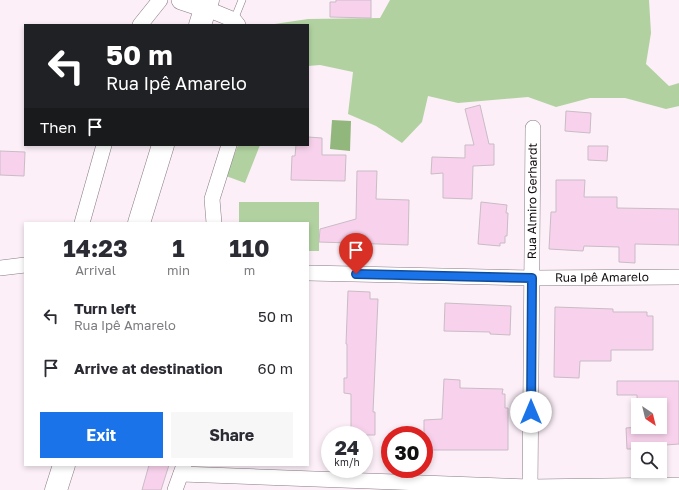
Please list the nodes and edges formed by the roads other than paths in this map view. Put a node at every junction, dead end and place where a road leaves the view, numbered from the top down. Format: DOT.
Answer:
graph roads {
  1 [pos="160,0"];
  2 [pos="181,0"];
  3 [pos="242,0"];
  4 [pos="204,11"];
  5 [pos="236,22"];
  6 [pos="141,24"];
  7 [pos="533,128"];
  8 [pos="104,146"];
  9 [pos="163,146"];
  10 [pos="229,146"];
  11 [pos="82,222"];
  12 [pos="139,222"];
  13 [pos="214,222"];
  14 [pos="24,265"];
  15 [pos="0,268"];
  16 [pos="309,273"];
  17 [pos="679,277"];
  18 [pos="532,278"];
  19 [pos="64,466"];
  20 [pos="182,469"];
  21 [pos="322,485"];
  22 [pos="679,485"];
  23 [pos="530,488"];
  24 [pos="56,490"];
  25 [pos="175,490"];
  1 -- 6 [label="street"];
  2 -- 4 [label="street"];
  3 -- 5 [label="lane"];
  4 -- 5 [label="street"];
  7 -- 18 [label="street, Rua Almiro Gerhardt"];
  8 -- 11 [label="street"];
  9 -- 12 [label="main road"];
  10 -- 13 [label="street"];
  14 -- 15 [label="street"];
  16 -- 18 [label="street, Rua Ipê Amarelo"];
  17 -- 18 [label="street, Rua Ipê Amarelo"];
  18 -- 23 [label="street, Rua Almiro Gerhardt"];
  19 -- 24 [label="main road"];
  20 -- 21 [label="street"];
  20 -- 25 [label="street"];
  21 -- 23 [label="street"];
  22 -- 23 [label="street"];
}
